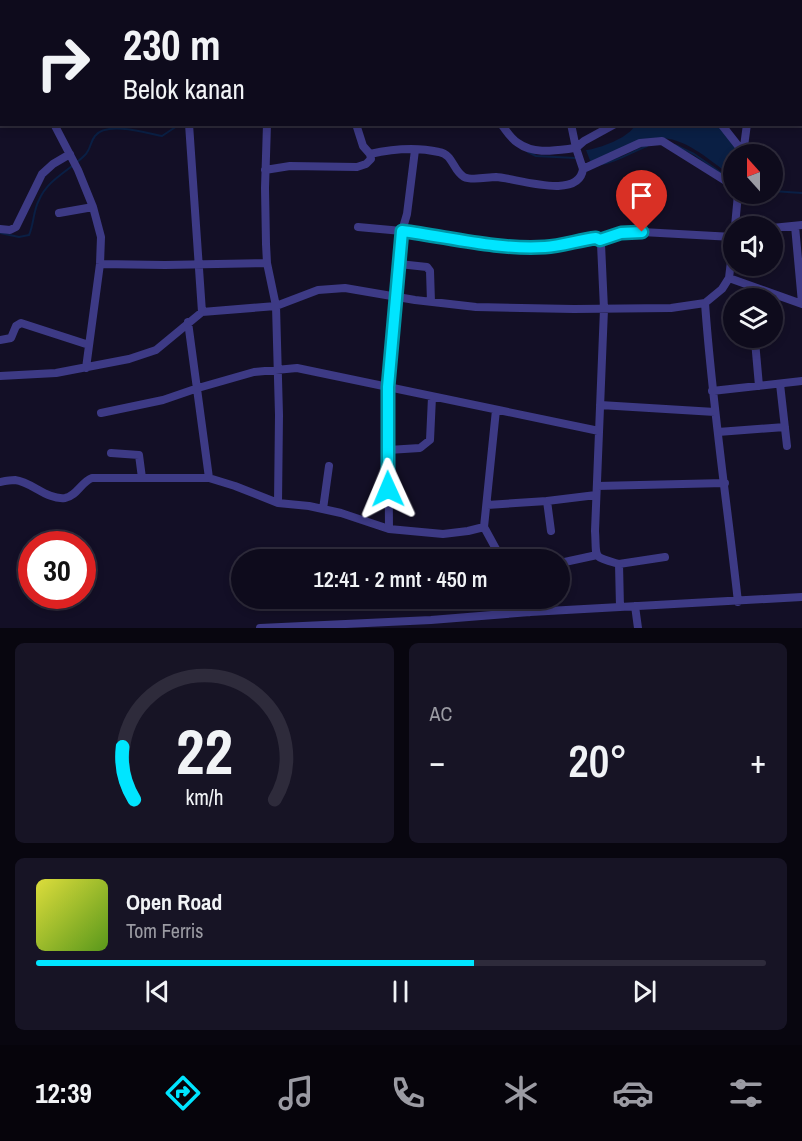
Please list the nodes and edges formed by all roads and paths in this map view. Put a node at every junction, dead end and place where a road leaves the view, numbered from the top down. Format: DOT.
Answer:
graph roads {
  1 [pos="189,126"];
  2 [pos="267,126"];
  3 [pos="356,126"];
  4 [pos="503,126"];
  5 [pos="571,126"];
  6 [pos="611,126"];
  7 [pos="723,126"];
  8 [pos="747,126"];
  9 [pos="59,127"];
  10 [pos="736,144"];
  11 [pos="744,144"];
  12 [pos="576,148"];
  13 [pos="415,150"];
  14 [pos="370,154"];
  15 [pos="73,159"];
  16 [pos="583,169"];
  17 [pos="265,170"];
  18 [pos="723,179"];
  19 [pos="93,207"];
  20 [pos="60,213"];
  21 [pos="799,226"];
  22 [pos="358,227"];
  23 [pos="783,227"];
  24 [pos="0,229"];
  25 [pos="402,231"];
  26 [pos="723,236"];
  27 [pos="600,240"];
  28 [pos="267,263"];
  29 [pos="100,264"];
  30 [pos="198,264"];
  31 [pos="399,264"];
  32 [pos="729,278"];
  33 [pos="396,297"];
  34 [pos="430,302"];
  35 [pos="705,303"];
  36 [pos="802,304"];
  37 [pos="276,306"];
  38 [pos="604,309"];
  39 [pos="202,312"];
  40 [pos="188,322"];
  41 [pos="0,340"];
  42 [pos="89,345"];
  43 [pos="756,348"];
  44 [pos="86,368"];
  45 [pos="278,370"];
  46 [pos="0,376"];
  47 [pos="802,381"];
  48 [pos="780,384"];
  49 [pos="759,386"];
  50 [pos="388,387"];
  51 [pos="198,388"];
  52 [pos="712,391"];
  53 [pos="432,397"];
  54 [pos="600,405"];
  55 [pos="496,410"];
  56 [pos="715,412"];
  57 [pos="100,413"];
  58 [pos="785,427"];
  59 [pos="599,431"];
  60 [pos="718,432"];
  61 [pos="787,446"];
  62 [pos="388,450"];
  63 [pos="111,453"];
  64 [pos="329,466"];
  65 [pos="142,478"];
  66 [pos="209,478"];
  67 [pos="0,482"];
  68 [pos="725,483"];
  69 [pos="597,490"];
  70 [pos="547,501"];
  71 [pos="278,503"];
  72 [pos="487,505"];
  73 [pos="323,509"];
  74 [pos="484,527"];
  75 [pos="389,529"];
  76 [pos="551,531"];
  77 [pos="496,549"];
  78 [pos="597,555"];
  79 [pos="665,557"];
  80 [pos="570,561"];
  81 [pos="619,564"];
  82 [pos="802,597"];
  83 [pos="738,602"];
  84 [pos="635,606"];
  85 [pos="620,607"];
  86 [pos="528,609"];
  87 [pos="530,612"];
  88 [pos="260,628"];
  89 [pos="638,628"];
  1 -- 30 [label="street"];
  2 -- 17 [label="street"];
  3 -- 14 [label="street"];
  4 -- 12 [label="street"];
  5 -- 12 [label="street"];
  6 -- 12 [label="street"];
  7 -- 10 [label="street"];
  8 -- 11 [label="street"];
  9 -- 15 [label="street"];
  12 -- 16 [label="street"];
  13 -- 14 [label="street"];
  13 -- 16 [label="street"];
  13 -- 25 [label="street"];
  14 -- 17 [label="street"];
  15 -- 19 [label="street"];
  15 -- 24 [label="street"];
  16 -- 18 [label="street"];
  17 -- 28 [label="street"];
  19 -- 20 [label="street"];
  19 -- 29 [label="street"];
  21 -- 23 [label="street"];
  21 -- 36 [label="street"];
  22 -- 25 [label="street"];
  25 -- 27 [label="street"];
  25 -- 31 [label="street"];
  26 -- 27 [label="street"];
  27 -- 38 [label="street"];
  28 -- 30 [label="street"];
  28 -- 37 [label="street"];
  29 -- 30 [label="street"];
  29 -- 42 [label="street"];
  30 -- 39 [label="street"];
  31 -- 33 [label="street"];
  31 -- 34 [label="street"];
  32 -- 35 [label="street"];
  32 -- 36 [label="street"];
  33 -- 34 [label="street"];
  33 -- 37 [label="street"];
  33 -- 50 [label="street"];
  34 -- 38 [label="street"];
  35 -- 38 [label="street"];
  35 -- 52 [label="street"];
  37 -- 39 [label="street"];
  37 -- 45 [label="street"];
  38 -- 54 [label="street"];
  39 -- 40 [label="street"];
  40 -- 44 [label="street"];
  40 -- 51 [label="street"];
  41 -- 42 [label="street"];
  42 -- 44 [label="street"];
  43 -- 49 [label="street"];
  44 -- 46 [label="street"];
  45 -- 50 [label="street"];
  45 -- 51 [label="street"];
  45 -- 71 [label="street"];
  47 -- 48 [label="street"];
  48 -- 49 [label="street"];
  48 -- 58 [label="street"];
  49 -- 52 [label="street"];
  50 -- 53 [label="street"];
  50 -- 62 [label="street"];
  51 -- 57 [label="street"];
  51 -- 66 [label="street"];
  52 -- 56 [label="street"];
  53 -- 55 [label="street"];
  53 -- 62 [label="street"];
  54 -- 56 [label="street"];
  54 -- 59 [label="street"];
  55 -- 59 [label="street"];
  55 -- 72 [label="street"];
  56 -- 60 [label="street"];
  58 -- 60 [label="street"];
  58 -- 61 [label="street"];
  59 -- 69 [label="street"];
  60 -- 68 [label="street"];
  62 -- 75 [label="street"];
  63 -- 65 [label="street"];
  64 -- 73 [label="street"];
  65 -- 66 [label="street"];
  65 -- 67 [label="street"];
  66 -- 71 [label="street"];
  68 -- 69 [label="street"];
  68 -- 83 [label="street"];
  69 -- 70 [label="street"];
  69 -- 78 [label="street"];
  70 -- 72 [label="street"];
  70 -- 76 [label="street"];
  71 -- 73 [label="street"];
  72 -- 74 [label="street"];
  73 -- 75 [label="street"];
  74 -- 75 [label="street"];
  74 -- 77 [label="street"];
  78 -- 80 [label="street"];
  78 -- 81 [label="street"];
  79 -- 81 [label="street"];
  81 -- 85 [label="street"];
  82 -- 83 [label="street"];
  83 -- 84 [label="street"];
  84 -- 85 [label="street"];
  84 -- 89 [label="street"];
  85 -- 87 [label="street"];
  86 -- 87 [label="street"];
  87 -- 88 [label="street"];
}
